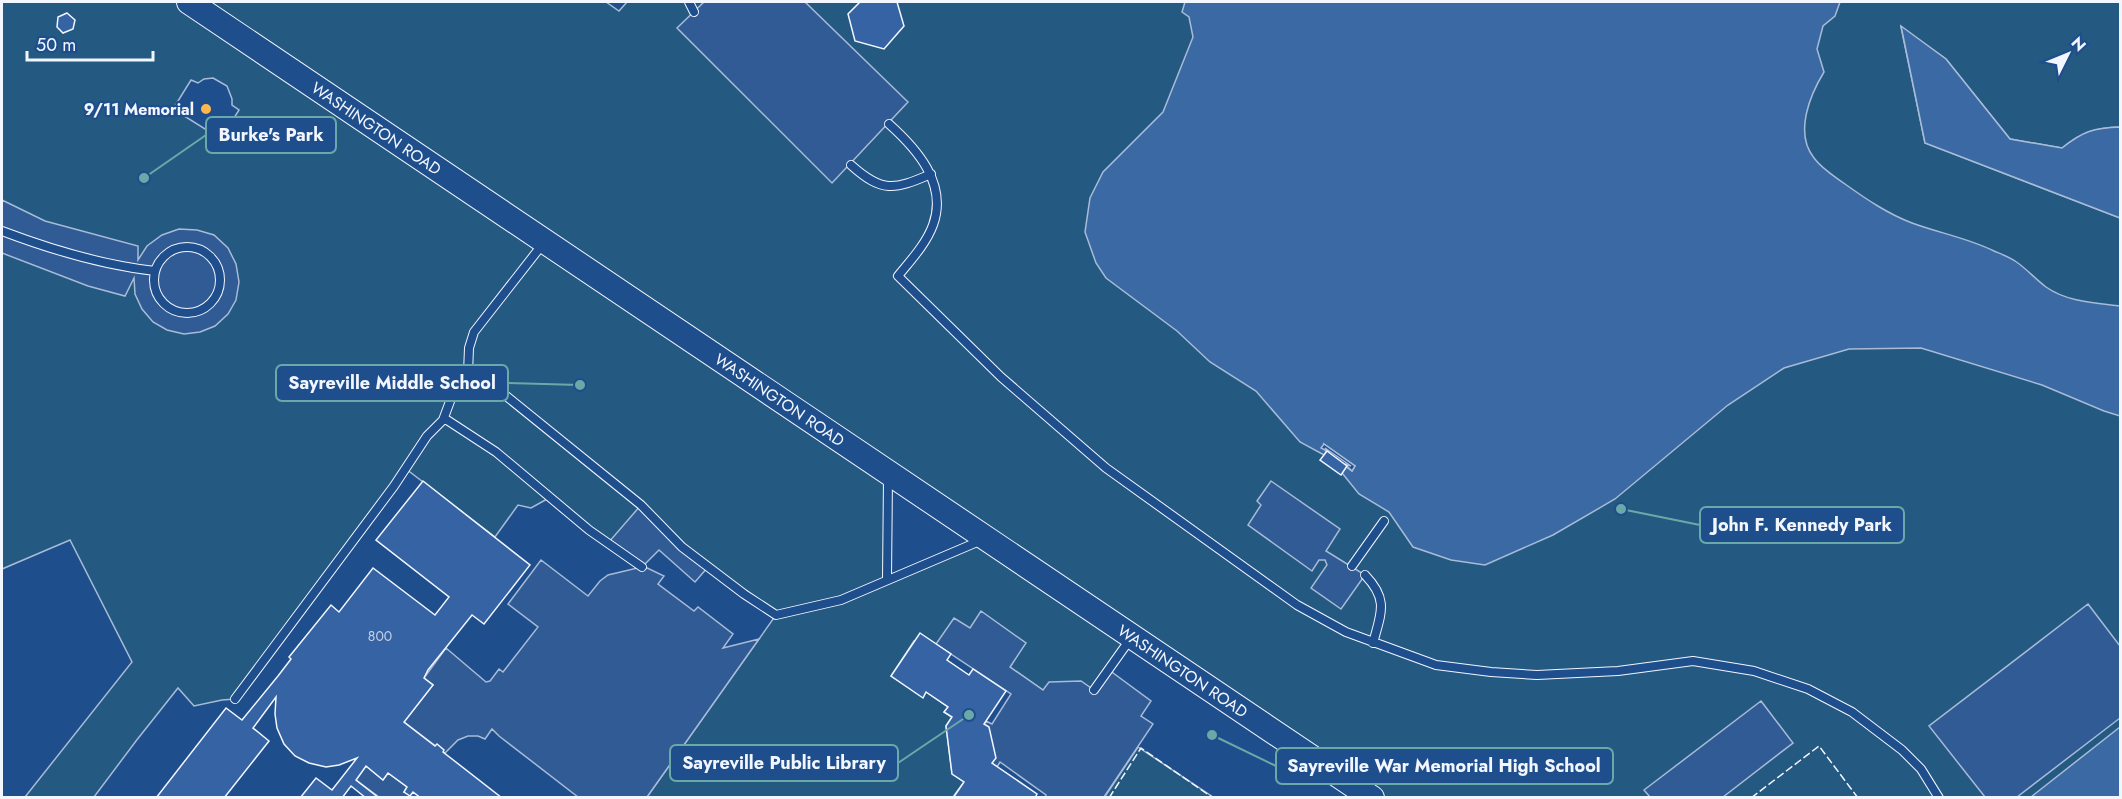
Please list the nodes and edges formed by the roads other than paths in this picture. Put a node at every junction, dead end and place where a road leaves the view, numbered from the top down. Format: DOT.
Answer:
graph roads {
  1 [pos="189,2"];
  2 [pos="689,2"];
  3 [pos="694,12"];
  4 [pos="889,124"];
  5 [pos="851,165"];
  6 [pos="931,174"];
  7 [pos="2,231"];
  8 [pos="545,241"];
  9 [pos="154,271"];
  10 [pos="468,373"];
  11 [pos="442,420"];
  12 [pos="888,473"];
  13 [pos="1384,521"];
  14 [pos="986,538"];
  15 [pos="1352,566"];
  16 [pos="642,567"];
  17 [pos="1365,575"];
  18 [pos="887,579"];
  19 [pos="1131,637"];
  20 [pos="1373,643"];
  21 [pos="1094,690"];
  22 [pos="235,699"];
  23 [pos="1372,798"];
  24 [pos="1939,798"];
  1 -- 8 [label="main road, WASHINGTON ROAD"];
  2 -- 3 [label="lane"];
  4 -- 6 [label="lane"];
  5 -- 6 [label="lane"];
  6 -- 20 [label="lane"];
  7 -- 9 [label="lane"];
  8 -- 10 [label="lane"];
  8 -- 12 [label="main road, WASHINGTON ROAD"];
  9 -- 9 [label="lane"];
  10 -- 11 [label="lane"];
  10 -- 18 [label="lane"];
  11 -- 16 [label="lane"];
  11 -- 22 [label="lane"];
  12 -- 14 [label="main road, WASHINGTON ROAD"];
  12 -- 18 [label="lane"];
  13 -- 15 [label="lane"];
  14 -- 18 [label="lane"];
  14 -- 19 [label="main road, WASHINGTON ROAD"];
  17 -- 20 [label="lane"];
  19 -- 21 [label="lane"];
  19 -- 23 [label="main road, WASHINGTON ROAD"];
  20 -- 24 [label="lane"];
}
